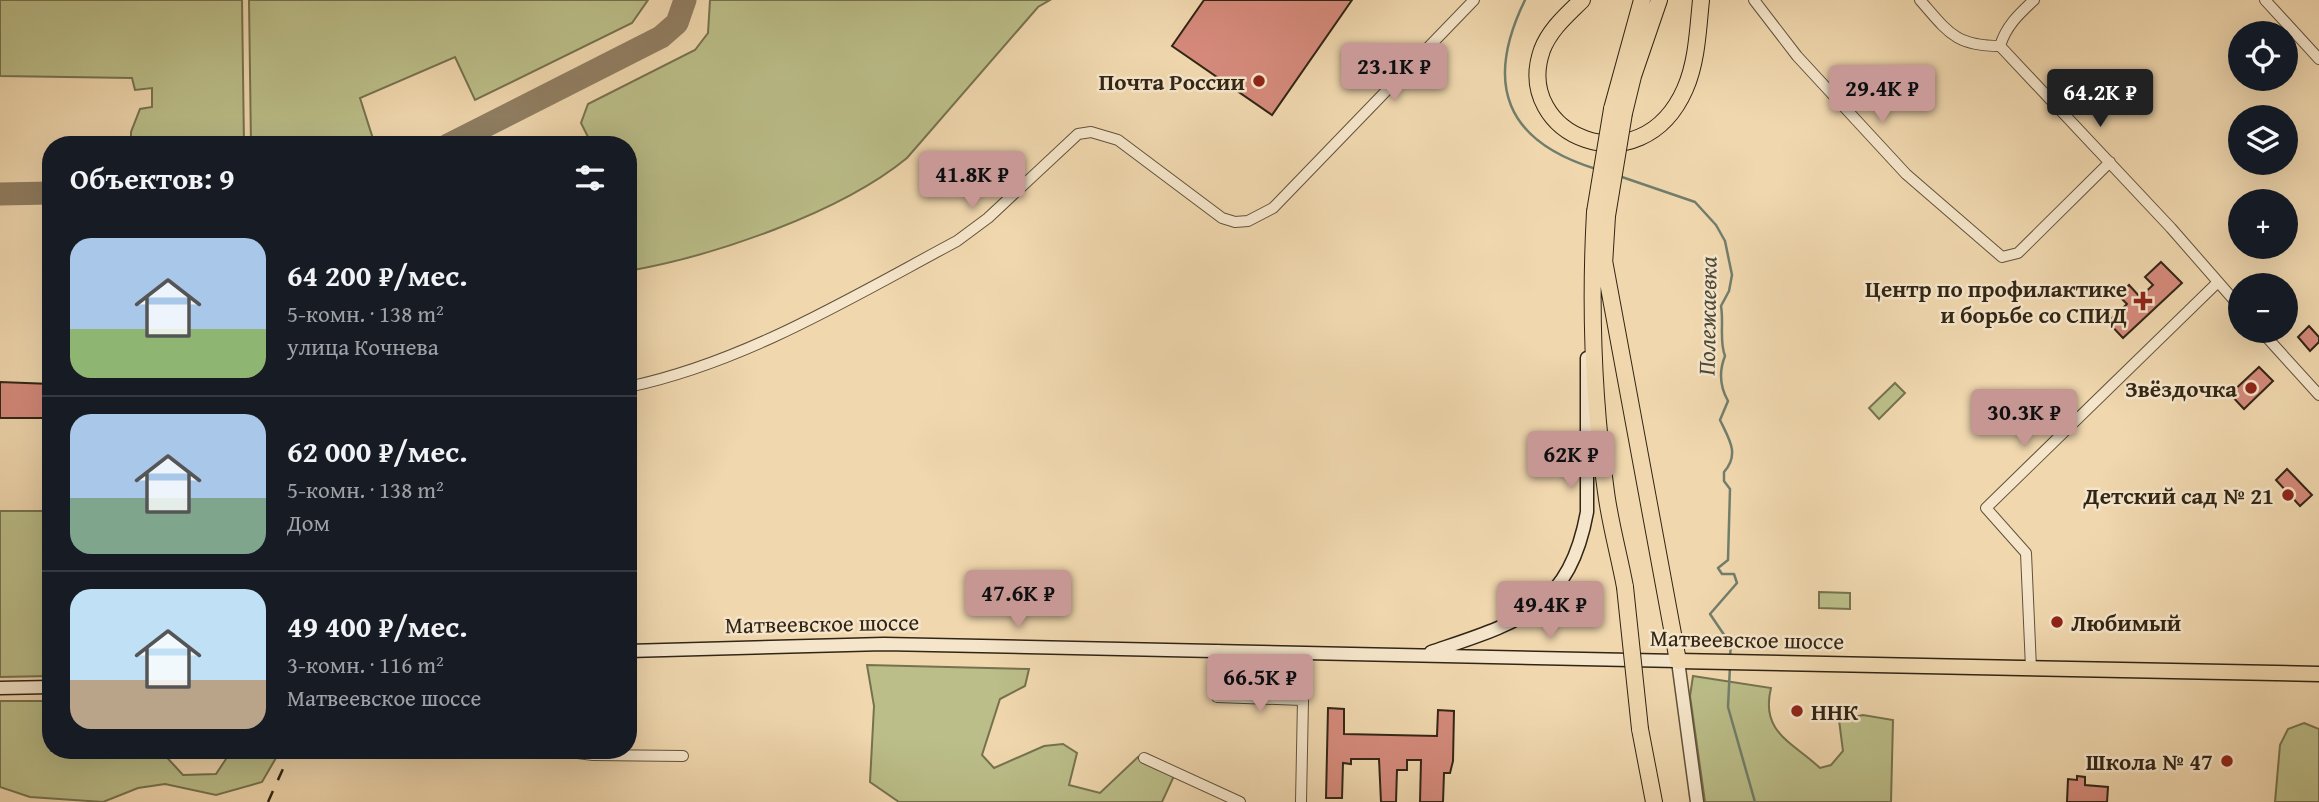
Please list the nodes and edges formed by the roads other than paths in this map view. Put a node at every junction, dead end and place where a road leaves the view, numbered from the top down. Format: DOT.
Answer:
graph roads {
  1 [pos="1474,0"];
  2 [pos="1582,0"];
  3 [pos="1642,0"];
  4 [pos="1659,0"];
  5 [pos="1701,0"];
  6 [pos="1754,0"];
  7 [pos="1920,0"];
  8 [pos="2034,0"];
  9 [pos="2265,0"];
  10 [pos="2000,46"];
  11 [pos="2319,59"];
  12 [pos="1618,111"];
  13 [pos="2110,162"];
  14 [pos="1598,255"];
  15 [pos="2218,282"];
  16 [pos="2228,293"];
  17 [pos="2272,343"];
  18 [pos="637,385"];
  19 [pos="2319,395"];
  20 [pos="1218,650"];
  21 [pos="637,652"];
  22 [pos="1421,655"];
  23 [pos="1678,661"];
  24 [pos="2031,668"];
  25 [pos="2319,674"];
  26 [pos="42,687"];
  27 [pos="0,688"];
  28 [pos="637,755"];
  29 [pos="683,756"];
  30 [pos="1144,758"];
  31 [pos="1240,802"];
  32 [pos="1301,802"];
  33 [pos="1654,802"];
  34 [pos="1697,802"];
  1 -- 18 [label="street"];
  2 -- 5 [label="highway"];
  3 -- 12 [label="highway"];
  4 -- 12 [label="highway"];
  6 -- 13 [label="street"];
  7 -- 10 [label="street"];
  8 -- 10 [label="street"];
  9 -- 11 [label="street"];
  10 -- 13 [label="street"];
  12 -- 14 [label="highway, bridge"];
  13 -- 15 [label="street"];
  14 -- 22 [label="main road"];
  14 -- 23 [label="highway"];
  14 -- 33 [label="highway, bridge"];
  15 -- 16 [label="street"];
  15 -- 24 [label="street"];
  17 -- 19 [label="street"];
  20 -- 21 [label="main road, Матвеевское шоссе"];
  20 -- 22 [label="main road, Матвеевское шоссе"];
  20 -- 32 [label="street"];
  22 -- 23 [label="main road, Матвеевское шоссе"];
  23 -- 24 [label="main road, Матвеевское шоссе"];
  23 -- 34 [label="main road"];
  24 -- 25 [label="main road, Матвеевское шоссе"];
  26 -- 27 [label="main road"];
  28 -- 29 [label="street"];
  30 -- 31 [label="street"];
}
